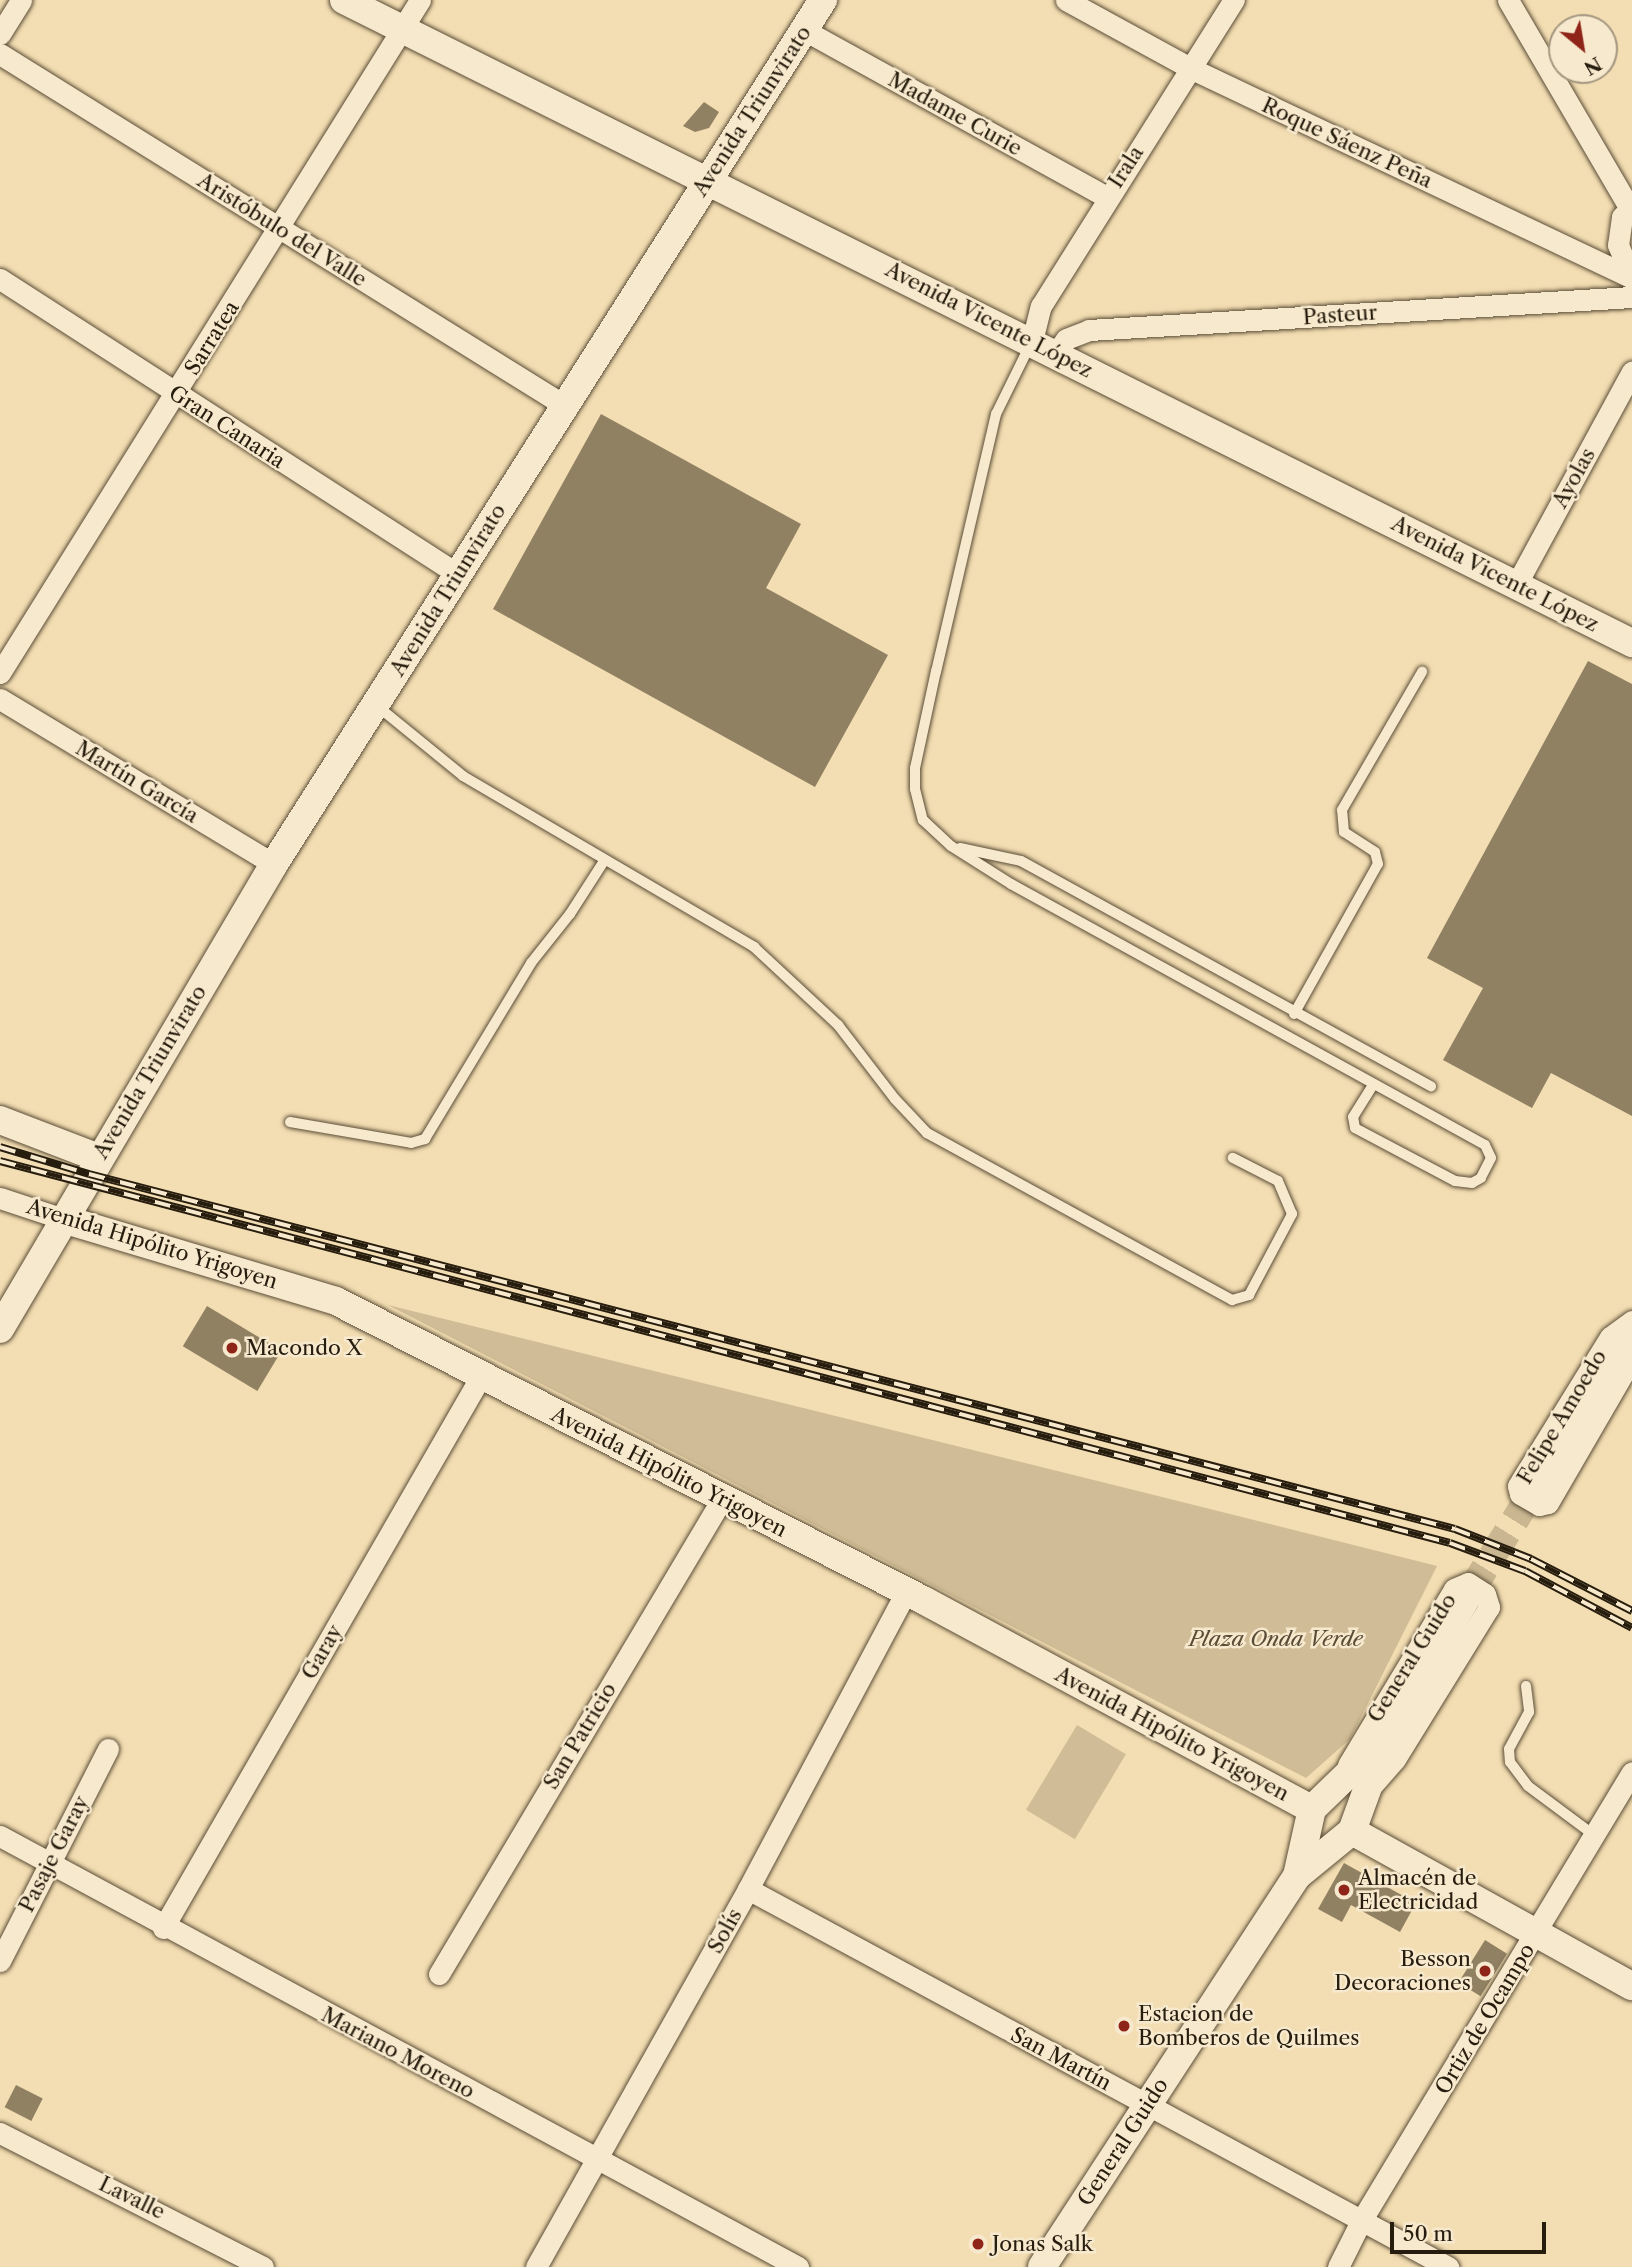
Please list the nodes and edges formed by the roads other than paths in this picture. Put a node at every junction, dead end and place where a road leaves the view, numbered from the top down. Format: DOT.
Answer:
graph roads {
  1 [pos="21,0"];
  2 [pos="344,0"];
  3 [pos="420,0"];
  4 [pos="823,0"];
  5 [pos="1066,0"];
  6 [pos="1234,0"];
  7 [pos="1508,0"];
  8 [pos="401,29"];
  9 [pos="804,30"];
  10 [pos="0,33"];
  11 [pos="0,54"];
  12 [pos="1190,68"];
  13 [pos="708,179"];
  14 [pos="1106,197"];
  15 [pos="1630,207"];
  16 [pos="280,230"];
  17 [pos="1632,278"];
  18 [pos="0,279"];
  19 [pos="1632,297"];
  20 [pos="1044,347"];
  21 [pos="1632,371"];
  22 [pos="176,394"];
  23 [pos="564,405"];
  24 [pos="456,573"];
  25 [pos="1516,585"];
  26 [pos="1632,643"];
  27 [pos="1422,672"];
  28 [pos="0,673"];
  29 [pos="0,699"];
  30 [pos="376,705"];
  31 [pos="950,846"];
  32 [pos="604,861"];
  33 [pos="274,864"];
  34 [pos="1294,1014"];
  35 [pos="1374,1084"];
  36 [pos="1431,1086"];
  37 [pos="0,1120"];
  38 [pos="290,1122"];
  39 [pos="99,1158"];
  40 [pos="1233,1158"];
  41 [pos="0,1198"];
  42 [pos="63,1219"];
  43 [pos="1632,1321"];
  44 [pos="0,1329"];
  45 [pos="1632,1330"];
  46 [pos="1632,1358"];
  47 [pos="481,1376"];
  48 [pos="1535,1488"];
  49 [pos="722,1499"];
  50 [pos="906,1592"];
  51 [pos="1470,1592"];
  52 [pos="1526,1686"];
  53 [pos="108,1749"];
  54 [pos="1632,1772"];
  55 [pos="1351,1789"];
  56 [pos="1312,1809"];
  57 [pos="1352,1831"];
  58 [pos="1594,1835"];
  59 [pos="0,1836"];
  60 [pos="49,1863"];
  61 [pos="1297,1876"];
  62 [pos="748,1889"];
  63 [pos="163,1927"];
  64 [pos="1537,1934"];
  65 [pos="0,1961"];
  66 [pos="439,1974"];
  67 [pos="1632,1986"];
  68 [pos="1146,2105"];
  69 [pos="0,2133"];
  70 [pos="596,2161"];
  71 [pos="1362,2221"];
  72 [pos="262,2267"];
  73 [pos="536,2267"];
  74 [pos="798,2267"];
  75 [pos="1042,2267"];
  76 [pos="1338,2267"];
  77 [pos="1448,2267"];
  1 -- 10 [label="street"];
  2 -- 8 [label="main road, Avenida Vicente López"];
  3 -- 8 [label="street, Sarratea"];
  4 -- 9 [label="main road, Avenida Triunvirato"];
  5 -- 12 [label="street, Roque Sáenz Peña"];
  6 -- 12 [label="street, Irala"];
  7 -- 15 [label="street"];
  8 -- 13 [label="main road, Avenida Vicente López"];
  8 -- 16 [label="street, Sarratea"];
  9 -- 13 [label="main road, Avenida Triunvirato"];
  9 -- 14 [label="street, Madame Curie"];
  11 -- 16 [label="street, Aristóbulo del Valle"];
  12 -- 14 [label="street, Irala"];
  12 -- 17 [label="street, Roque Sáenz Peña"];
  13 -- 20 [label="main road, Avenida Vicente López"];
  13 -- 23 [label="main road, Avenida Triunvirato"];
  14 -- 20 [label="street, Irala"];
  15 -- 17 [label="street"];
  16 -- 22 [label="street, Sarratea"];
  16 -- 23 [label="street, Aristóbulo del Valle"];
  18 -- 22 [label="street, Gran Canaria"];
  19 -- 20 [label="street, Pasteur"];
  20 -- 25 [label="main road, Avenida Vicente López"];
  20 -- 31 [label="lane"];
  21 -- 25 [label="street, Ayolas"];
  22 -- 24 [label="street, Gran Canaria"];
  22 -- 28 [label="street, Sarratea"];
  23 -- 24 [label="main road, Avenida Triunvirato"];
  24 -- 30 [label="main road, Avenida Triunvirato"];
  25 -- 26 [label="main road, Avenida Vicente López"];
  27 -- 34 [label="lane"];
  29 -- 33 [label="street, Martín García"];
  30 -- 32 [label="lane"];
  30 -- 33 [label="main road, Avenida Triunvirato"];
  31 -- 34 [label="lane"];
  31 -- 35 [label="lane"];
  32 -- 38 [label="lane"];
  32 -- 40 [label="lane"];
  33 -- 39 [label="main road, Avenida Triunvirato"];
  34 -- 36 [label="lane"];
  35 -- 35 [label="lane"];
  37 -- 39 [label="main road"];
  39 -- 42 [label="main road, Avenida Triunvirato"];
  41 -- 42 [label="street, Avenida Hipólito Yrigoyen"];
  42 -- 44 [label="main road, Avenida Triunvirato"];
  42 -- 47 [label="main road, Avenida Hipólito Yrigoyen"];
  43 -- 46 [label="street, Felipe Amoedo"];
  45 -- 48 [label="main road, Felipe Amoedo"];
  47 -- 49 [label="main road, Avenida Hipólito Yrigoyen"];
  47 -- 63 [label="street, Garay"];
  49 -- 50 [label="main road, Avenida Hipólito Yrigoyen"];
  49 -- 66 [label="street, San Patricio"];
  50 -- 56 [label="main road, Avenida Hipólito Yrigoyen"];
  50 -- 62 [label="street, Solís"];
  51 -- 55 [label="main road, General Guido"];
  52 -- 58 [label="lane"];
  53 -- 60 [label="street, Pasaje Garay"];
  54 -- 58 [label="street, Ortiz de Ocampo"];
  55 -- 55 [label="street, General Guido"];
  55 -- 56 [label="main road, General Guido"];
  55 -- 57 [label="main road, General Guido"];
  56 -- 61 [label="main road, General Guido"];
  57 -- 61 [label="main road, General Guido"];
  57 -- 64 [label="main road"];
  58 -- 64 [label="street, Ortiz de Ocampo"];
  59 -- 60 [label="street, Mariano Moreno"];
  60 -- 63 [label="street, Mariano Moreno"];
  60 -- 65 [label="street, Pasaje Garay"];
  61 -- 68 [label="main road, General Guido"];
  62 -- 68 [label="street, San Martín"];
  62 -- 70 [label="street, Solís"];
  63 -- 70 [label="street, Mariano Moreno"];
  64 -- 67 [label="main road"];
  64 -- 71 [label="street, Ortiz de Ocampo"];
  68 -- 71 [label="street, San Martín"];
  68 -- 75 [label="main road, General Guido"];
  69 -- 72 [label="street, Lavalle"];
  70 -- 73 [label="street, Solís"];
  70 -- 74 [label="street, Mariano Moreno"];
  71 -- 76 [label="street, Ortiz de Ocampo"];
  71 -- 77 [label="street, San Martín"];
}
